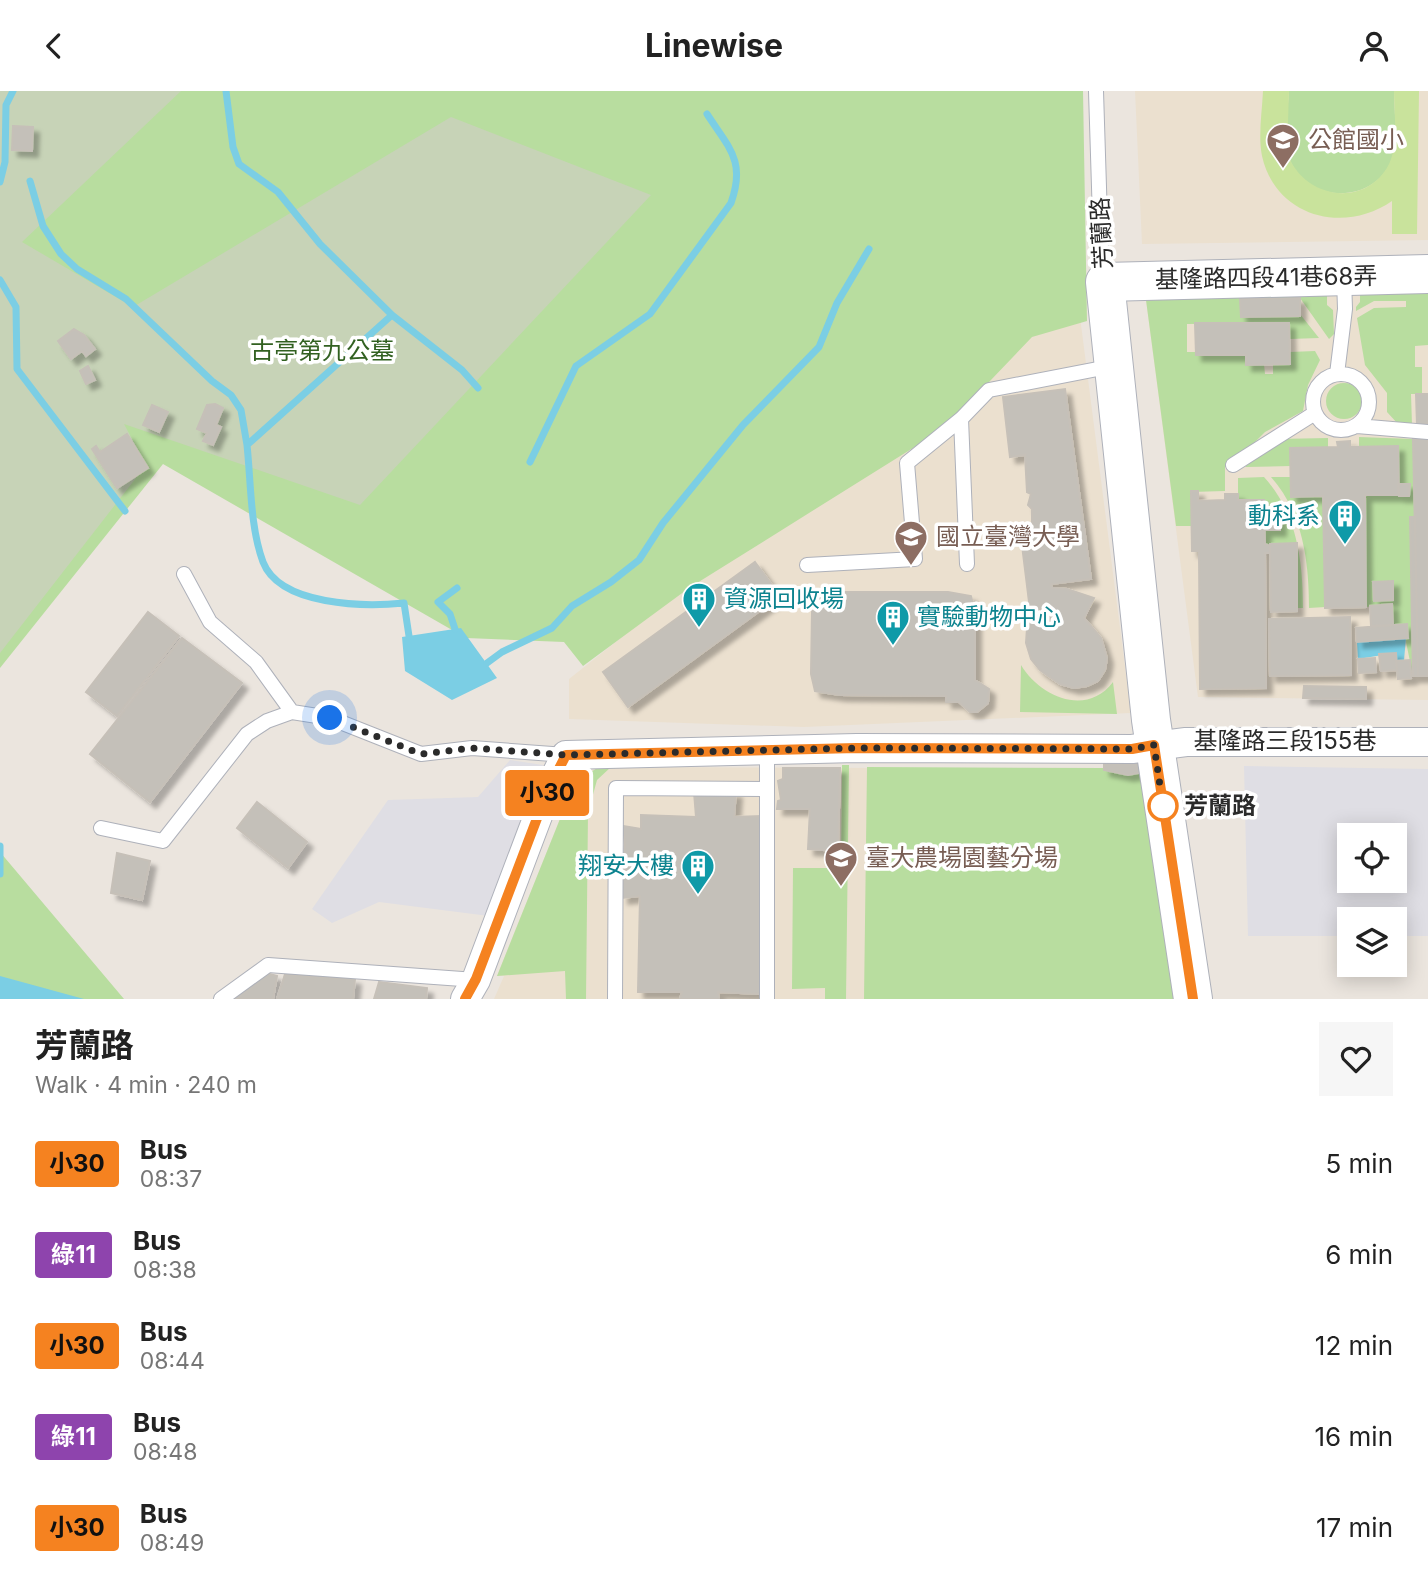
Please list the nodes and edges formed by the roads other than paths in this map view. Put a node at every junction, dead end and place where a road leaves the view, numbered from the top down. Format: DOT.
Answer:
graph roads {
  1 [pos="1096,91"];
  2 [pos="1428,274"];
  3 [pos="1344,278"];
  4 [pos="1105,282"];
  5 [pos="1115,365"];
  6 [pos="1337,374"];
  7 [pos="1315,413"];
  8 [pos="961,419"];
  9 [pos="1357,426"];
  10 [pos="1428,432"];
  11 [pos="1233,465"];
  12 [pos="967,564"];
  13 [pos="807,565"];
  14 [pos="184,574"];
  15 [pos="292,712"];
  16 [pos="1428,741"];
  17 [pos="1154,745"];
  18 [pos="767,749"];
  19 [pos="566,755"];
  20 [pos="767,789"];
  21 [pos="101,828"];
  22 [pos="470,989"];
  23 [pos="221,999"];
  24 [pos="615,999"];
  25 [pos="767,999"];
  26 [pos="1193,999"];
  1 -- 4 [label="lane, 芳蘭路"];
  2 -- 3 [label="street, 基隆路四段41巷68弄"];
  3 -- 4 [label="street, 基隆路四段41巷68弄"];
  3 -- 6 [label="lane"];
  4 -- 5 [label="street, 芳蘭路"];
  5 -- 8 [label="lane"];
  5 -- 17 [label="street, 芳蘭路"];
  6 -- 7 [label="lane"];
  6 -- 9 [label="lane"];
  7 -- 9 [label="lane"];
  7 -- 11 [label="lane"];
  8 -- 12 [label="lane"];
  8 -- 13 [label="lane"];
  9 -- 10 [label="lane"];
  14 -- 15 [label="lane"];
  15 -- 19 [label="lane"];
  15 -- 21 [label="lane"];
  16 -- 17 [label="street, 基隆路三段155巷"];
  17 -- 18 [label="street, 基隆路三段155巷"];
  17 -- 26 [label="street, 芳蘭路"];
  18 -- 19 [label="street, 基隆路三段155巷"];
  18 -- 20 [label="lane"];
  19 -- 22 [label="street"];
  20 -- 24 [label="lane"];
  20 -- 25 [label="lane"];
  22 -- 23 [label="lane"];
}
